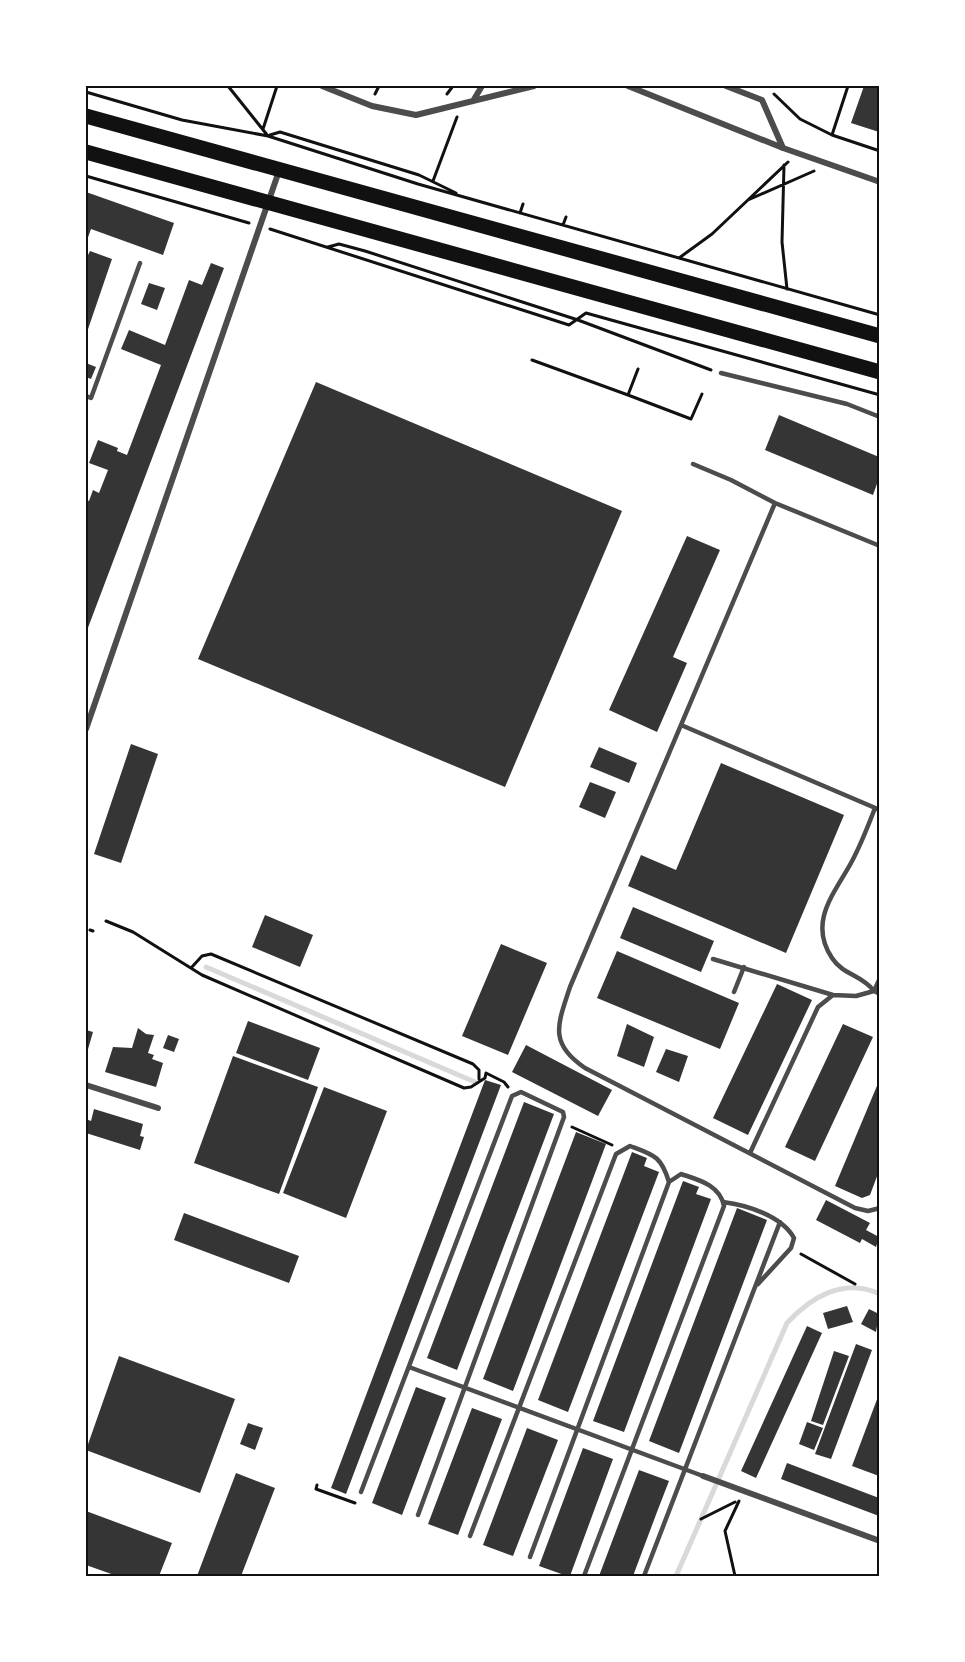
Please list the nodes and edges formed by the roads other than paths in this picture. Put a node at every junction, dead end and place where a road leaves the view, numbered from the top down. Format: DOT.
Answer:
graph roads {
  1 [pos="322,86"];
  2 [pos="482,86"];
  3 [pos="534,86"];
  4 [pos="628,86"];
  5 [pos="726,86"];
  6 [pos="473,101"];
  7 [pos="86,116"];
  8 [pos="783,148"];
  9 [pos="86,152"];
  10 [pos="280,170"];
  11 [pos="879,182"];
  12 [pos="268,201"];
  13 [pos="140,263"];
  14 [pos="879,336"];
  15 [pos="879,372"];
  16 [pos="722,373"];
  17 [pos="86,396"];
  18 [pos="879,417"];
  19 [pos="693,464"];
  20 [pos="775,503"];
  21 [pos="879,546"];
  22 [pos="681,725"];
  23 [pos="86,729"];
  24 [pos="877,809"];
  25 [pos="712,959"];
  26 [pos="744,967"];
  27 [pos="879,978"];
  28 [pos="734,992"];
  29 [pos="877,993"];
  30 [pos="833,995"];
  31 [pos="86,1085"];
  32 [pos="158,1108"];
  33 [pos="750,1153"];
  34 [pos="669,1182"];
  35 [pos="723,1202"];
  36 [pos="879,1208"];
  37 [pos="780,1221"];
  38 [pos="757,1286"];
  39 [pos="409,1367"];
  40 [pos="465,1388"];
  41 [pos="519,1408"];
  42 [pos="577,1429"];
  43 [pos="632,1449"];
  44 [pos="686,1469"];
  45 [pos="703,1476"];
  46 [pos="361,1492"];
  47 [pos="418,1515"];
  48 [pos="470,1536"];
  49 [pos="879,1541"];
  50 [pos="530,1557"];
  51 [pos="584,1576"];
  52 [pos="644,1576"];
  1 -- 6 [label="street"];
  2 -- 6 [label="street"];
  3 -- 6 [label="street"];
  4 -- 8 [label="street"];
  5 -- 8 [label="street"];
  7 -- 10 [label="main road"];
  8 -- 11 [label="street"];
  9 -- 12 [label="main road"];
  10 -- 12 [label="street"];
  10 -- 14 [label="main road"];
  12 -- 15 [label="main road"];
  12 -- 23 [label="street"];
  13 -- 17 [label="lane"];
  16 -- 18 [label="lane"];
  19 -- 20 [label="lane"];
  20 -- 21 [label="lane"];
  20 -- 22 [label="lane"];
  22 -- 24 [label="lane"];
  22 -- 33 [label="lane"];
  24 -- 29 [label="lane"];
  25 -- 26 [label="lane"];
  26 -- 28 [label="lane"];
  26 -- 30 [label="lane"];
  27 -- 29 [label="lane"];
  29 -- 30 [label="lane"];
  30 -- 33 [label="lane"];
  31 -- 32 [label="street"];
  33 -- 36 [label="lane"];
  34 -- 35 [label="lane"];
  34 -- 41 [label="lane"];
  34 -- 42 [label="lane"];
  35 -- 37 [label="lane"];
  35 -- 43 [label="lane"];
  37 -- 38 [label="lane"];
  37 -- 38 [label="lane"];
  38 -- 44 [label="lane"];
  39 -- 40 [label="lane"];
  39 -- 40 [label="lane"];
  39 -- 46 [label="lane"];
  40 -- 41 [label="lane"];
  40 -- 47 [label="lane"];
  41 -- 42 [label="lane"];
  41 -- 48 [label="lane"];
  42 -- 43 [label="lane"];
  42 -- 50 [label="lane"];
  43 -- 44 [label="lane"];
  43 -- 51 [label="lane"];
  44 -- 45 [label="lane"];
  44 -- 52 [label="lane"];
  45 -- 49 [label="street"];
}
